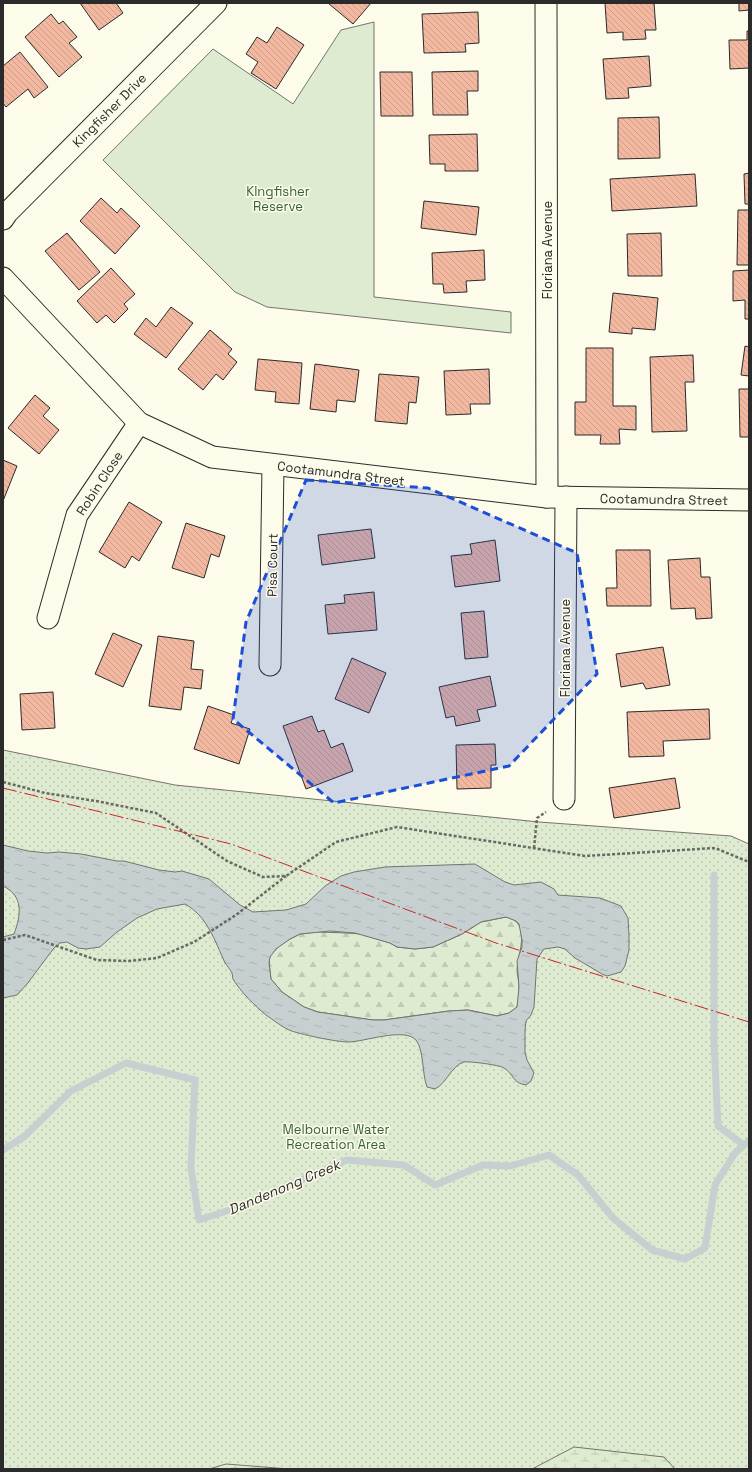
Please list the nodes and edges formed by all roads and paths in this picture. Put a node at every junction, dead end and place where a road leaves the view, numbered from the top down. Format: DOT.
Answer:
graph roads {
  1 [pos="216,3"];
  2 [pos="546,3"];
  3 [pos="3,218"];
  4 [pos="3,278"];
  5 [pos="139,423"];
  6 [pos="273,465"];
  7 [pos="556,497"];
  8 [pos="749,500"];
  9 [pos="48,618"];
  10 [pos="270,665"];
  11 [pos="3,782"];
  12 [pos="564,799"];
  13 [pos="534,848"];
  14 [pos="749,862"];
  15 [pos="286,876"];
  16 [pos="3,940"];
  1 -- 3 [label="street, Kingfisher Drive"];
  2 -- 7 [label="street, Floriana Avenue"];
  4 -- 5 [label="street, Cootamundra Street"];
  5 -- 6 [label="street, Cootamundra Street"];
  5 -- 9 [label="street, Robin Close"];
  6 -- 7 [label="street, Cootamundra Street"];
  6 -- 10 [label="street, Pisa Court"];
  7 -- 8 [label="street, Cootamundra Street"];
  7 -- 12 [label="street, Floriana Avenue"];
  11 -- 15 [label="path"];
  12 -- 13 [label="path"];
  13 -- 14 [label="path"];
  13 -- 15 [label="path"];
  15 -- 16 [label="path"];
}
